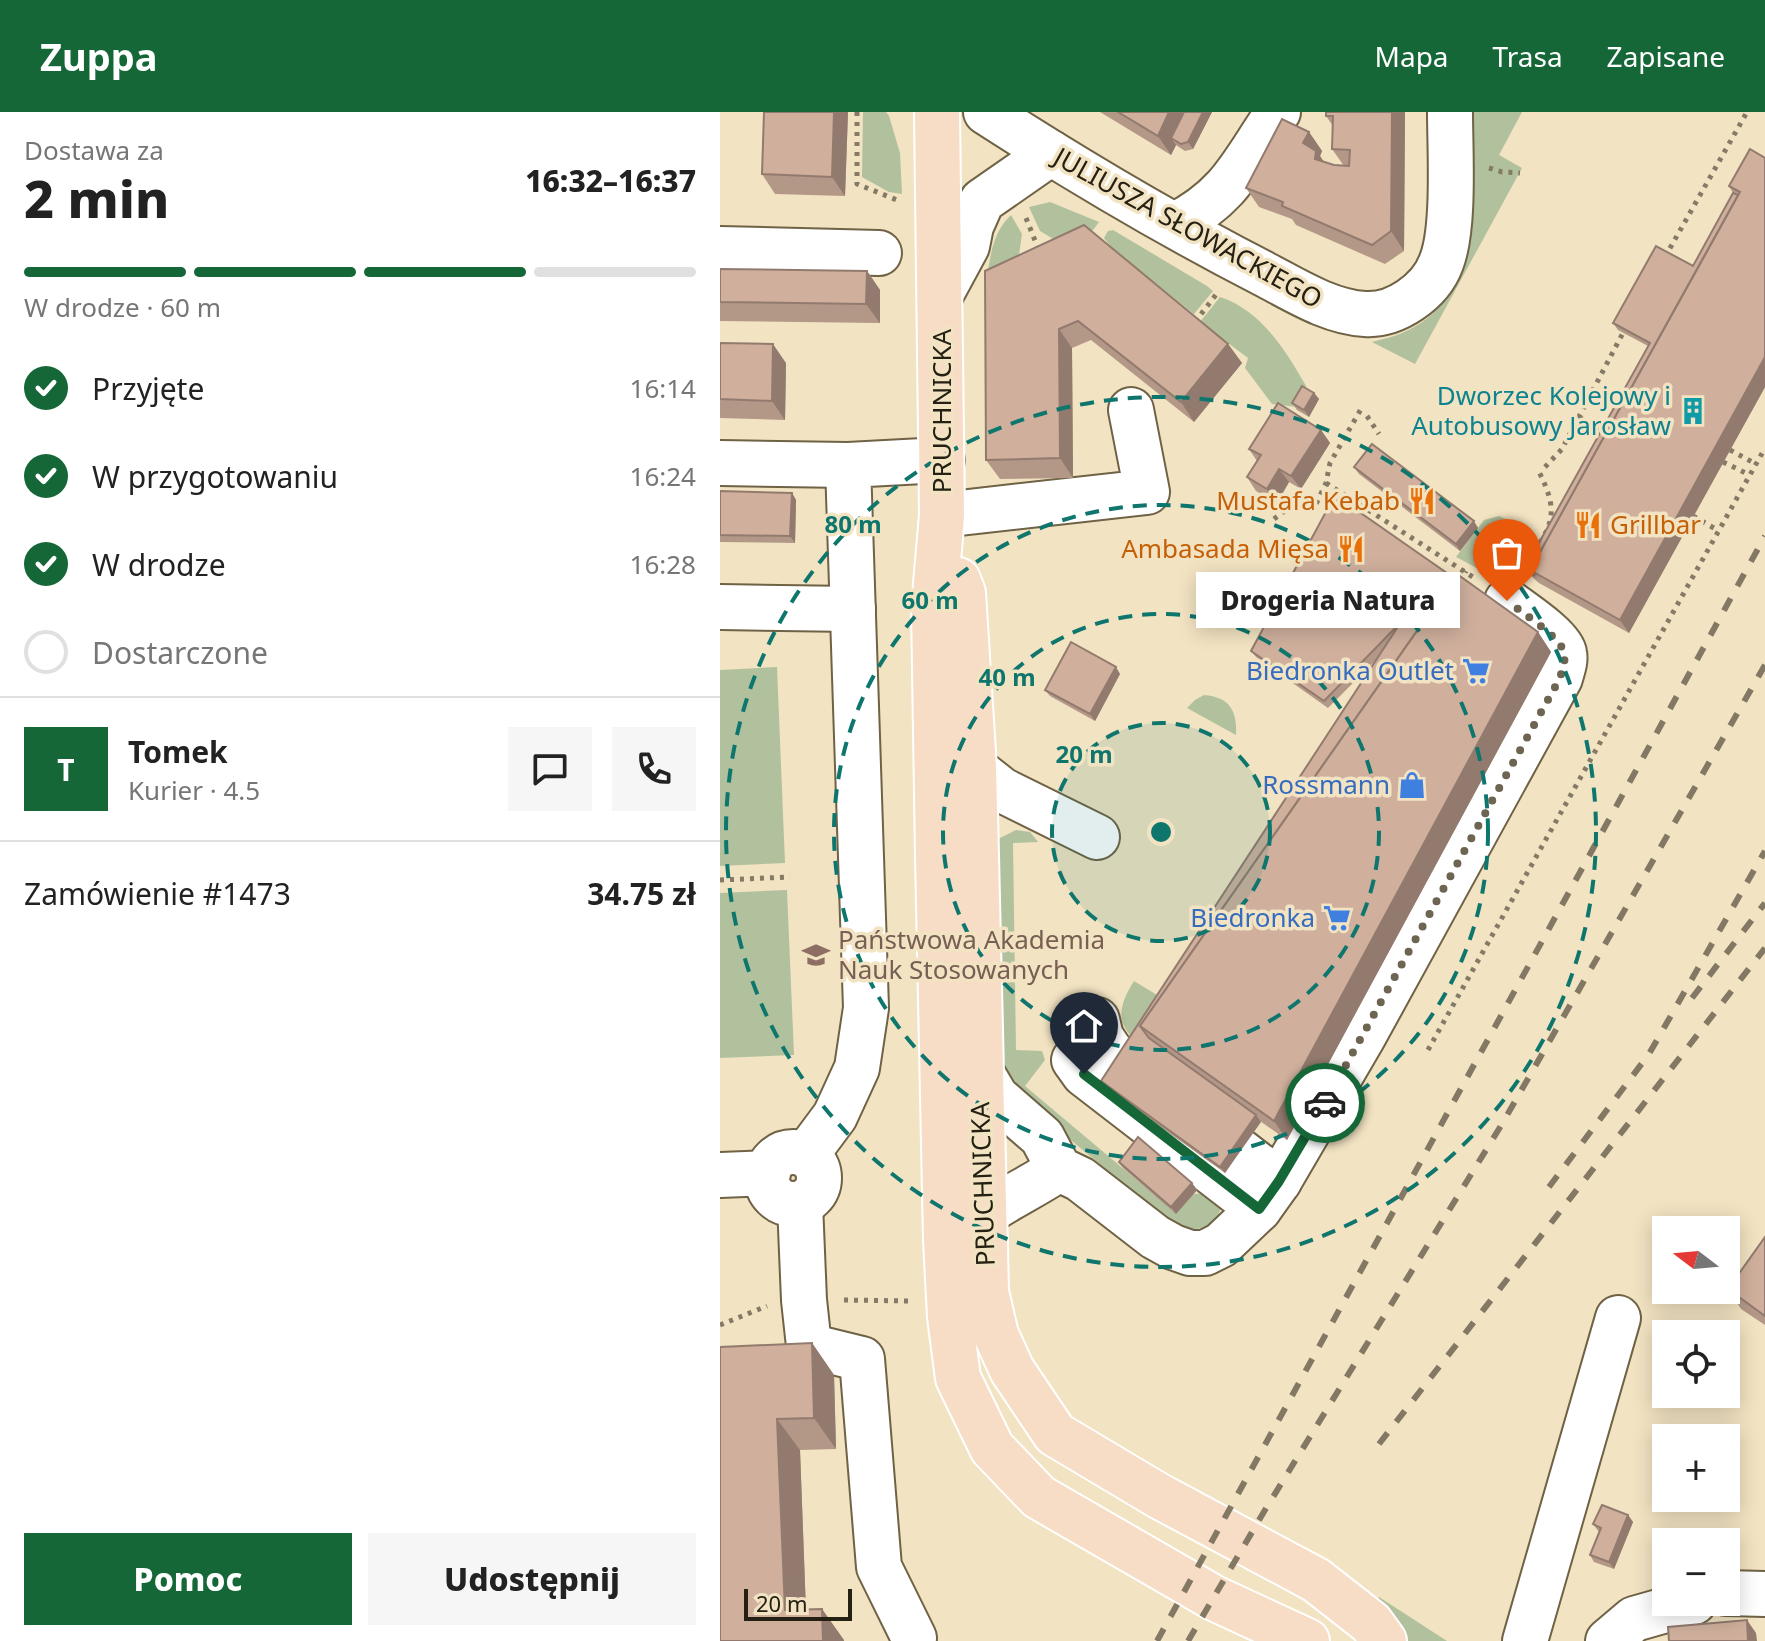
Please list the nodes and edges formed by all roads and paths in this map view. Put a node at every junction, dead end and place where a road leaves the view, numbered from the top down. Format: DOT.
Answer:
graph roads {
  1 [pos="857,112"];
  2 [pos="937,112"];
  3 [pos="986,112"];
  4 [pos="1278,112"];
  5 [pos="1450,112"];
  6 [pos="1747,112"];
  7 [pos="1051,153"];
  8 [pos="889,199"];
  9 [pos="1025,217"];
  10 [pos="1175,225"];
  11 [pos="720,249"];
  12 [pos="879,253"];
  13 [pos="1044,261"];
  14 [pos="1658,270"];
  15 [pos="1221,288"];
  16 [pos="941,294"];
  17 [pos="1631,318"];
  18 [pos="1193,323"];
  19 [pos="1361,409"];
  20 [pos="1131,410"];
  21 [pos="1367,416"];
  22 [pos="1579,417"];
  23 [pos="1379,434"];
  24 [pos="1618,442"];
  25 [pos="1765,448"];
  26 [pos="1730,450"];
  27 [pos="942,460"];
  28 [pos="1723,462"];
  29 [pos="720,463"];
  30 [pos="1756,464"];
  31 [pos="848,465"];
  32 [pos="1750,475"];
  33 [pos="1326,483"];
  34 [pos="1349,497"];
  35 [pos="1341,511"];
  36 [pos="1693,516"];
  37 [pos="1274,519"];
  38 [pos="942,522"];
  39 [pos="1719,531"];
  40 [pos="1466,571"];
  41 [pos="1457,584"];
  42 [pos="1507,601"];
  43 [pos="720,607"];
  44 [pos="853,609"];
  45 [pos="974,768"];
  46 [pos="1022,798"];
  47 [pos="975,828"];
  48 [pos="1097,837"];
  49 [pos="938,856"];
  50 [pos="790,877"];
  51 [pos="720,880"];
  52 [pos="941,1003"];
  53 [pos="1097,1020"];
  54 [pos="1428,1050"];
  55 [pos="1074,1060"];
  56 [pos="979,1069"];
  57 [pos="787,1164"];
  58 [pos="1059,1169"];
  59 [pos="720,1175"];
  60 [pos="1269,1195"];
  61 [pos="983,1215"];
  62 [pos="1618,1318"];
  63 [pos="1740,1593"];
  64 [pos="1765,1594"];
  65 [pos="1652,1614"];
  66 [pos="914,1638"];
  67 [pos="1307,1641"];
  68 [pos="1384,1641"];
  69 [pos="1525,1641"];
  70 [pos="1608,1641"];
  1 -- 8 [label="path"];
  2 -- 16 [label="main road, PRUCHNICKA"];
  3 -- 7 [label="street, JULIUSZA SŁOWACKIEGO"];
  4 -- 10 [label="street"];
  5 -- 10 [label="street, JULIUSZA SŁOWACKIEGO"];
  6 -- 14 [label="path"];
  7 -- 10 [label="street, JULIUSZA SŁOWACKIEGO"];
  7 -- 16 [label="street, PRUCHNICKA"];
  9 -- 13 [label="path"];
  11 -- 12 [label="street"];
  15 -- 18 [label="path"];
  16 -- 27 [label="main road, PRUCHNICKA"];
  17 -- 22 [label="path"];
  19 -- 33 [label="path"];
  20 -- 38 [label="street"];
  21 -- 23 [label="path"];
  22 -- 24 [label="path"];
  22 -- 42 [label="path"];
  25 -- 30 [label="path"];
  26 -- 30 [label="path"];
  27 -- 31 [label="street"];
  27 -- 38 [label="main road, PRUCHNICKA"];
  28 -- 32 [label="path"];
  29 -- 31 [label="street"];
  30 -- 32 [label="path"];
  31 -- 44 [label="street"];
  32 -- 39 [label="path"];
  33 -- 34 [label="path"];
  33 -- 37 [label="path"];
  34 -- 35 [label="path"];
  34 -- 40 [label="path"];
  36 -- 39 [label="path"];
  38 -- 45 [label="main road, PRUCHNICKA"];
  38 -- 49 [label="main road, PRUCHNICKA"];
  39 -- 54 [label="path"];
  40 -- 41 [label="path"];
  40 -- 42 [label="path"];
  42 -- 60 [label="street"];
  43 -- 44 [label="street"];
  44 -- 57 [label="street"];
  45 -- 46 [label="street"];
  45 -- 47 [label="main road, PRUCHNICKA"];
  46 -- 47 [label="street"];
  46 -- 48 [label="street"];
  47 -- 49 [label="street"];
  47 -- 56 [label="main road, PRUCHNICKA"];
  49 -- 52 [label="main road, PRUCHNICKA"];
  50 -- 51 [label="path"];
  52 -- 56 [label="street"];
  52 -- 67 [label="main road, PRUCHNICKA"];
  53 -- 60 [label="street"];
  55 -- 60 [label="street"];
  56 -- 58 [label="street"];
  56 -- 61 [label="main road, PRUCHNICKA"];
  57 -- 59 [label="street"];
  57 -- 66 [label="street"];
  58 -- 60 [label="street"];
  58 -- 61 [label="street"];
  61 -- 68 [label="main road, PRUCHNICKA"];
  62 -- 69 [label="street"];
  63 -- 64 [label="street"];
  65 -- 70 [label="street"];
}
